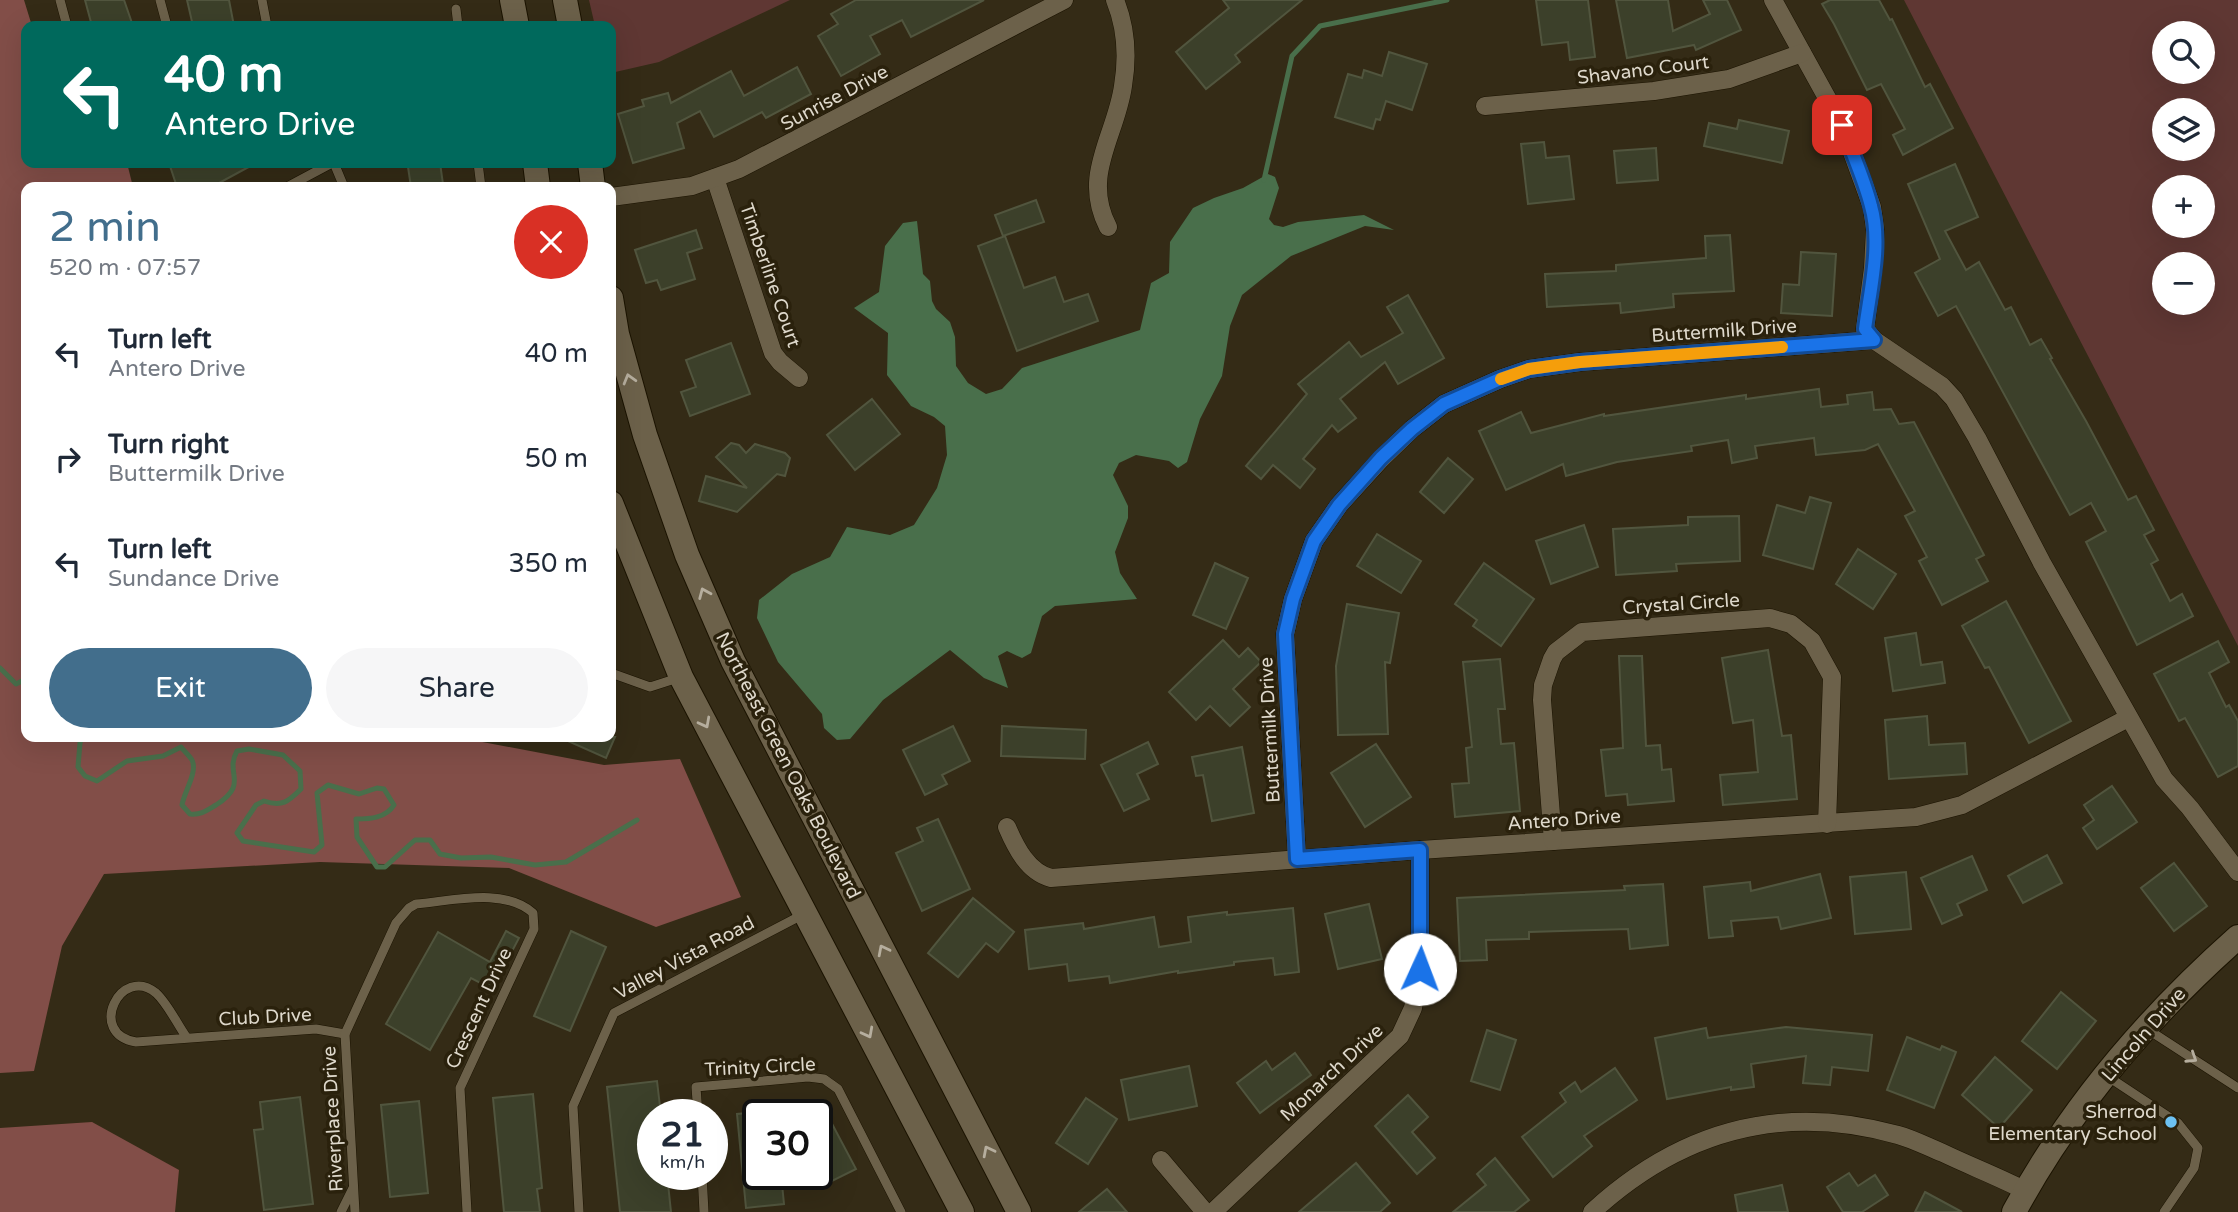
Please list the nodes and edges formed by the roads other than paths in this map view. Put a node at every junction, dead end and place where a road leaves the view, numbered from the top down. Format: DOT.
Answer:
graph roads {
  1 [pos="60,0"];
  2 [pos="160,0"];
  3 [pos="262,0"];
  4 [pos="512,0"];
  5 [pos="565,0"];
  6 [pos="1064,0"];
  7 [pos="1115,0"];
  8 [pos="1773,0"];
  9 [pos="456,9"];
  10 [pos="66,21"];
  11 [pos="166,21"];
  12 [pos="266,21"];
  13 [pos="457,21"];
  14 [pos="516,21"];
  15 [pos="569,21"];
  16 [pos="1802,53"];
  17 [pos="1485,106"];
  18 [pos="324,168"];
  19 [pos="715,178"];
  20 [pos="297,182"];
  21 [pos="616,196"];
  22 [pos="1108,227"];
  23 [pos="616,328"];
  24 [pos="1874,340"];
  25 [pos="799,377"];
  26 [pos="616,516"];
  27 [pos="616,675"];
  28 [pos="681,677"];
  29 [pos="2128,718"];
  30 [pos="1827,824"];
  31 [pos="1007,827"];
  32 [pos="1553,841"];
  33 [pos="1420,850"];
  34 [pos="1297,859"];
  35 [pos="2238,872"];
  36 [pos="526,907"];
  37 [pos="806,913"];
  38 [pos="2238,937"];
  39 [pos="2146,1028"];
  40 [pos="345,1034"];
  41 [pos="187,1038"];
  42 [pos="2106,1076"];
  43 [pos="2238,1087"];
  44 [pos="697,1099"];
  45 [pos="1161,1160"];
  46 [pos="354,1186"];
  47 [pos="703,1190"];
  48 [pos="2020,1201"];
  49 [pos="341,1212"];
  50 [pos="355,1212"];
  51 [pos="467,1212"];
  52 [pos="579,1212"];
  53 [pos="704,1212"];
  54 [pos="901,1212"];
  55 [pos="962,1212"];
  56 [pos="1019,1212"];
  57 [pos="1205,1212"];
  58 [pos="1213,1212"];
  59 [pos="1592,1212"];
  60 [pos="2164,1212"];
  1 -- 10 [label="lane"];
  2 -- 11 [label="lane"];
  3 -- 12 [label="lane"];
  4 -- 14 [label="main road"];
  5 -- 15 [label="main road"];
  6 -- 19 [label="street, Sunrise Drive"];
  7 -- 22 [label="street"];
  8 -- 16 [label="street"];
  9 -- 13 [label="lane"];
  16 -- 17 [label="street, Shavano Court"];
  16 -- 24 [label="street"];
  18 -- 20 [label="lane"];
  19 -- 21 [label="street, Sunrise Drive"];
  19 -- 25 [label="street, Timberline Court"];
  56 -- 23 [label="main road, Northeast Green Oaks Boulevard, one-way"];
  24 -- 29 [label="street"];
  24 -- 34 [label="street, Buttermilk Drive"];
  26 -- 28 [label="main road"];
  27 -- 28 [label="lane"];
  28 -- 37 [label="main road, one-way"];
  29 -- 30 [label="street, Antero Drive"];
  29 -- 35 [label="street"];
  30 -- 32 [label="street, Antero Drive"];
  30 -- 32 [label="street, Crystal Circle"];
  31 -- 34 [label="street, Antero Drive"];
  32 -- 33 [label="street, Antero Drive"];
  33 -- 34 [label="street, Antero Drive"];
  33 -- 58 [label="street, Monarch Drive"];
  36 -- 40 [label="lane, Riverplace Drive"];
  36 -- 51 [label="lane, Crescent Drive"];
  37 -- 52 [label="lane, Valley Vista Road"];
  37 -- 55 [label="main road, one-way"];
  38 -- 39 [label="main road, Lincoln Drive"];
  39 -- 42 [label="main road, Lincoln Drive"];
  39 -- 43 [label="lane, one-way"];
  40 -- 41 [label="lane, Club Drive"];
  40 -- 46 [label="lane, Riverplace Drive"];
  41 -- 41 [label="lane, Club Drive"];
  42 -- 48 [label="main road, Lincoln Drive"];
  42 -- 60 [label="lane"];
  44 -- 54 [label="lane, Trinity Circle"];
  45 -- 57 [label="street"];
  46 -- 49 [label="lane"];
  46 -- 50 [label="lane, Riverplace Drive"];
  47 -- 53 [label="lane"];
  48 -- 59 [label="street"];
}
